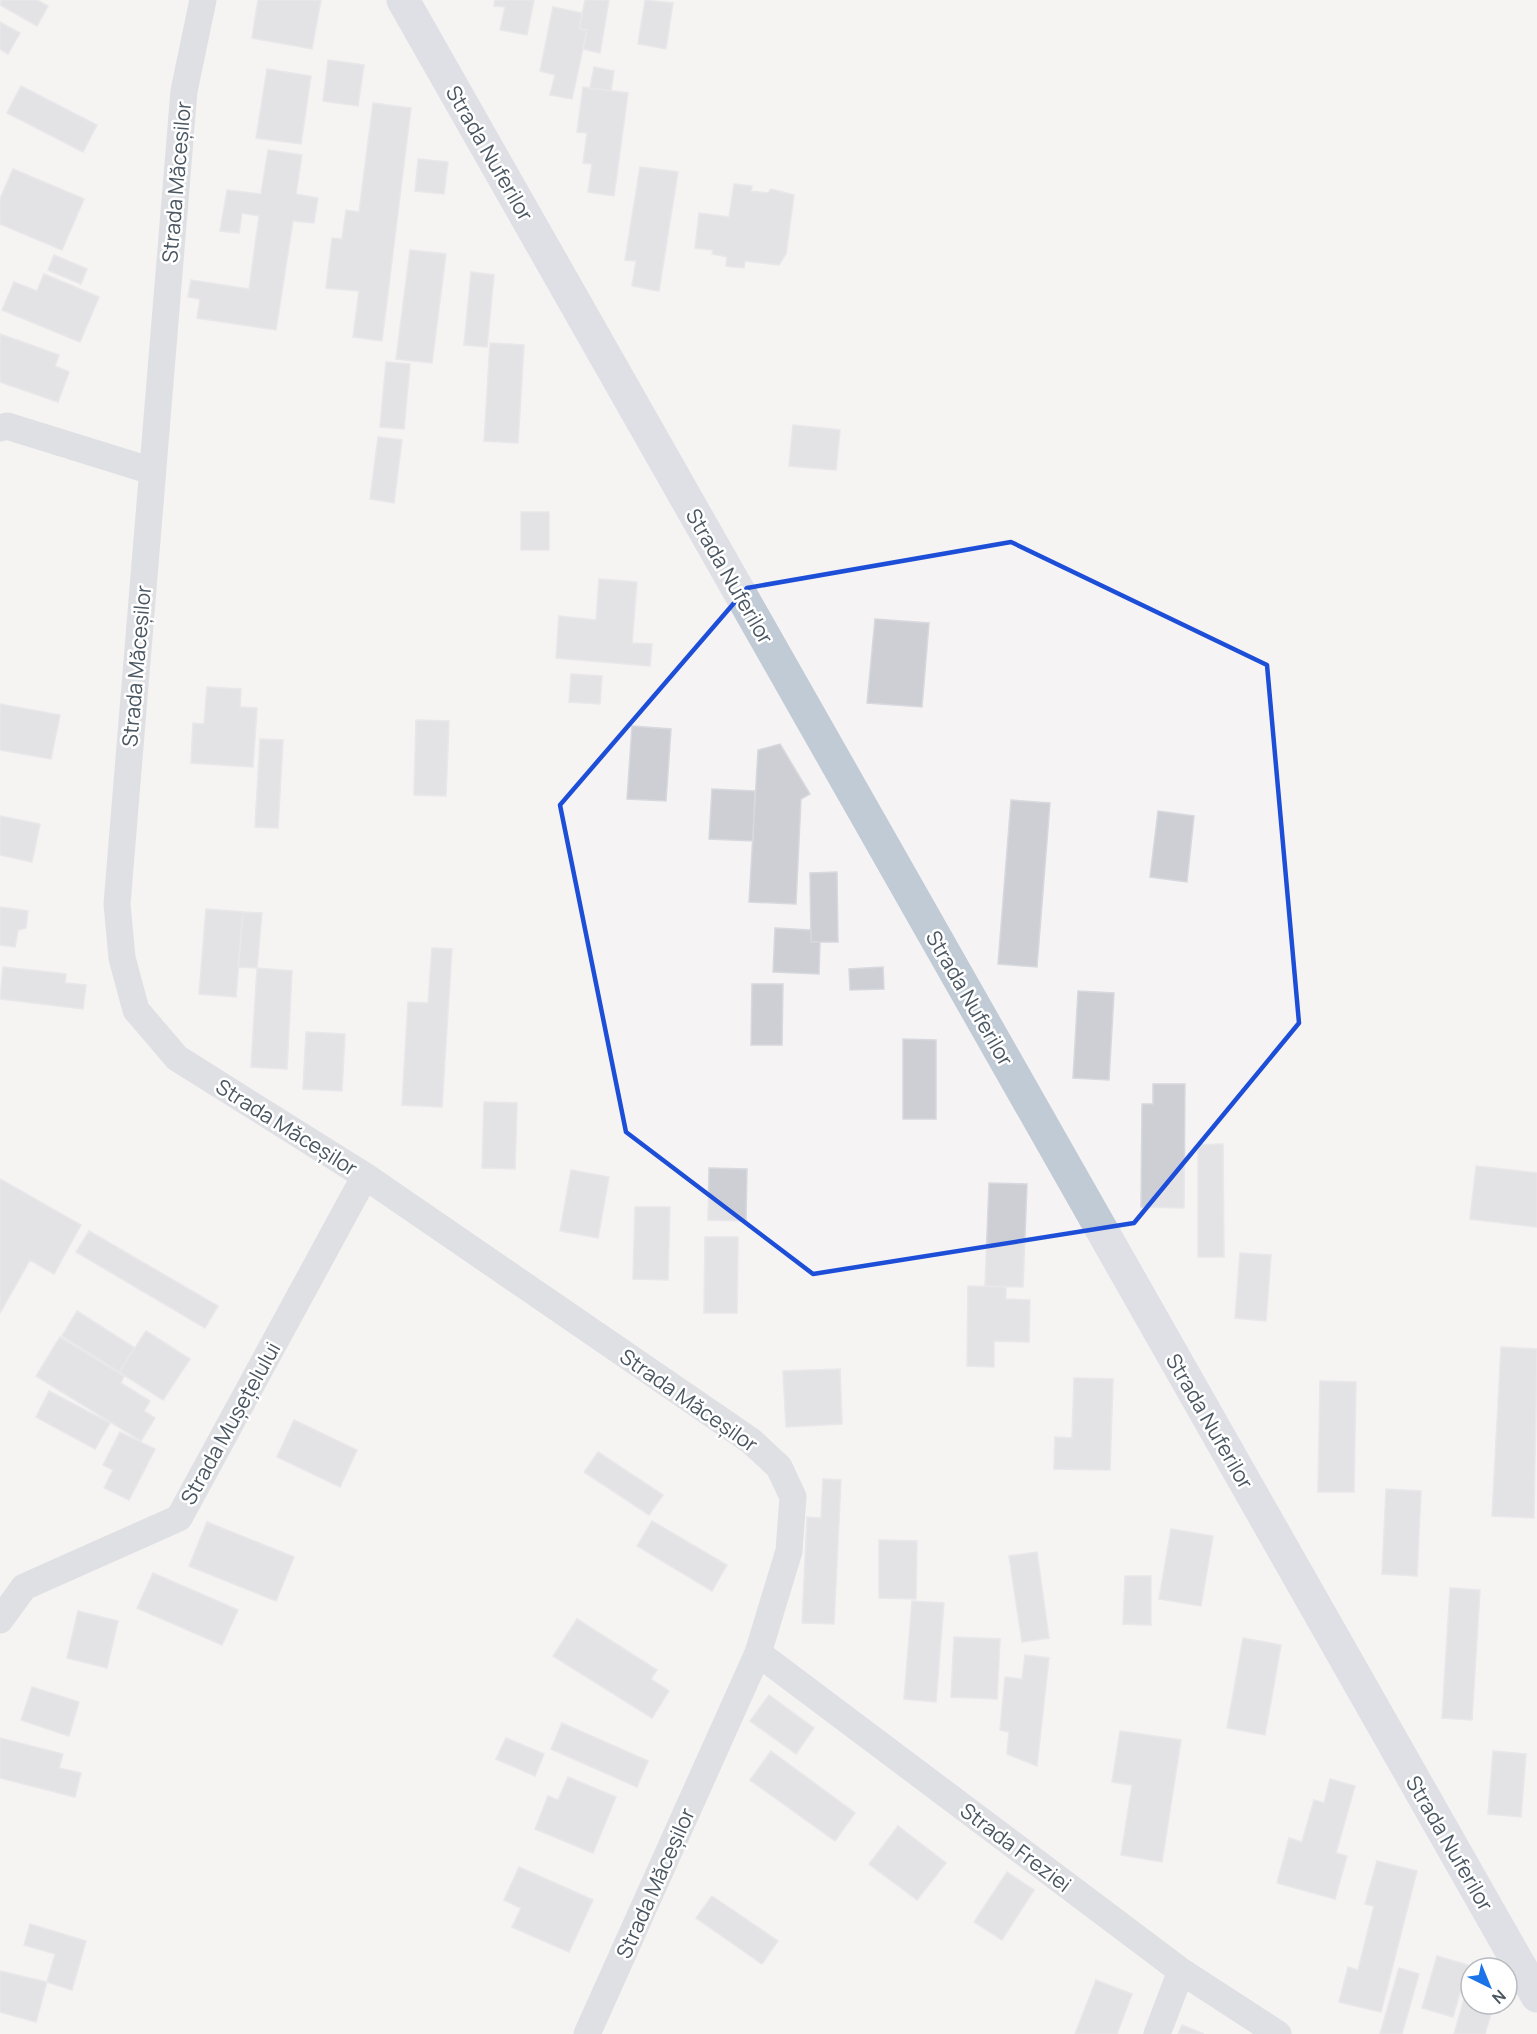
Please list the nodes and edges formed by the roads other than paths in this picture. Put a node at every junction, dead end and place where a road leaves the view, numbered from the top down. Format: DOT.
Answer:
graph roads {
  1 [pos="203,0"];
  2 [pos="403,0"];
  3 [pos="0,428"];
  4 [pos="152,471"];
  5 [pos="365,1176"];
  6 [pos="0,1620"];
  7 [pos="758,1653"];
  8 [pos="1181,1971"];
  9 [pos="1537,1996"];
  10 [pos="587,2034"];
  11 [pos="1157,2034"];
  12 [pos="1278,2034"];
  1 -- 4 [label="street, Strada Măceșilor"];
  2 -- 9 [label="main road, Strada Nuferilor"];
  3 -- 4 [label="street"];
  4 -- 5 [label="street, Strada Măceșilor"];
  5 -- 6 [label="street, Strada Mușețelului"];
  5 -- 7 [label="street, Strada Măceșilor"];
  7 -- 8 [label="street, Strada Freziei"];
  7 -- 10 [label="street, Strada Măceșilor"];
  8 -- 11 [label="street"];
  8 -- 12 [label="street, Strada Freziei"];
}
